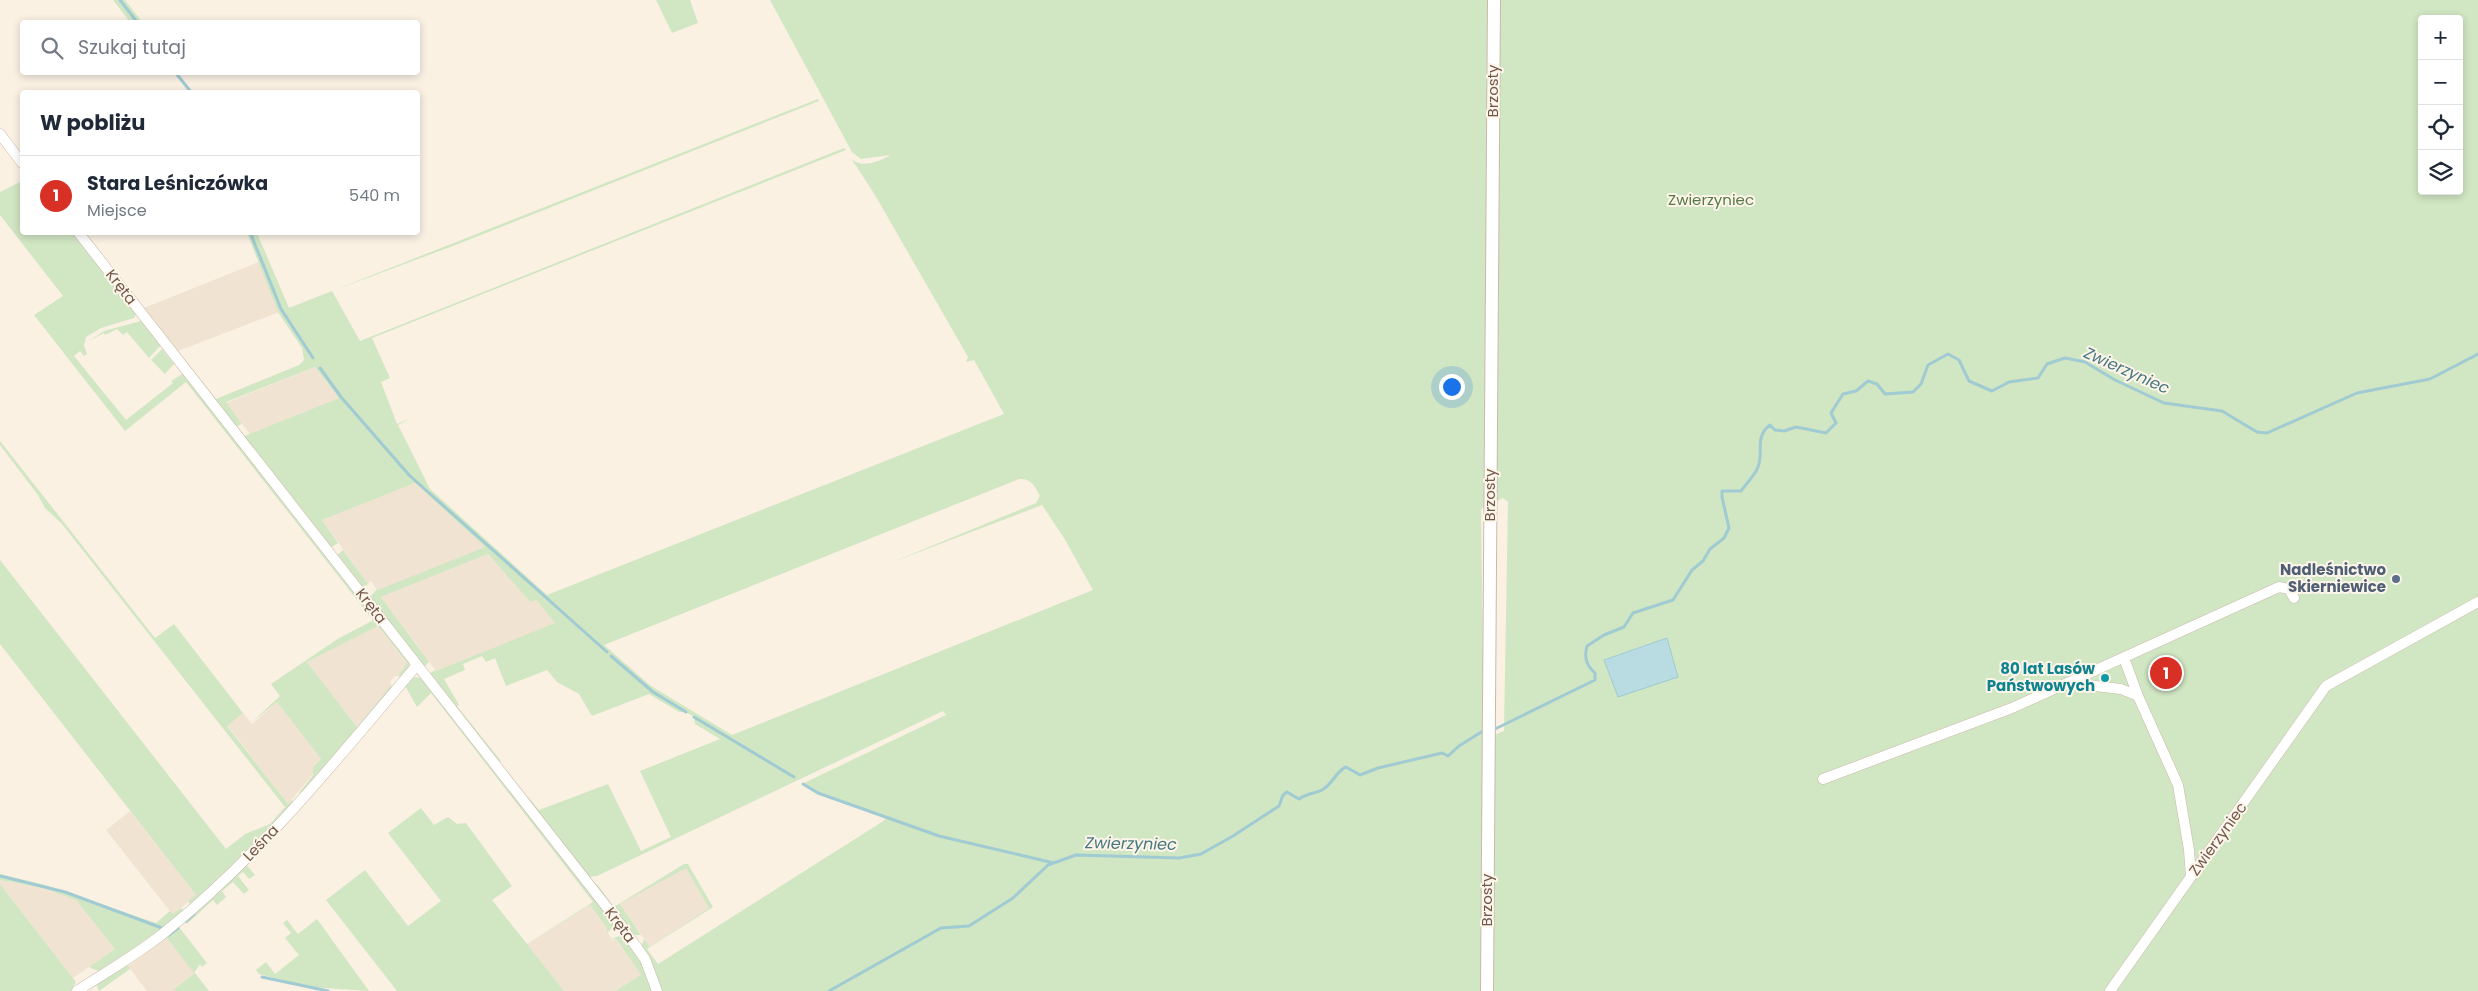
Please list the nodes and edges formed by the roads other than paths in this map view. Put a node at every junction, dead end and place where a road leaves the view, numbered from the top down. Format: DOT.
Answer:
graph roads {
  1 [pos="1494,0"];
  2 [pos="0,134"];
  3 [pos="20,159"];
  4 [pos="80,235"];
  5 [pos="2294,598"];
  6 [pos="2478,602"];
  7 [pos="2124,658"];
  8 [pos="417,665"];
  9 [pos="2070,683"];
  10 [pos="2138,696"];
  11 [pos="1823,779"];
  12 [pos="2191,876"];
  13 [pos="656,988"];
  14 [pos="77,991"];
  15 [pos="1487,991"];
  16 [pos="2110,991"];
  1 -- 15 [label="street, Brzosty"];
  2 -- 3 [label="street"];
  4 -- 8 [label="street, Kręta"];
  5 -- 7 [label="street"];
  6 -- 12 [label="street, Zwierzyniec"];
  7 -- 9 [label="street"];
  7 -- 10 [label="street"];
  8 -- 13 [label="street, Kręta"];
  8 -- 14 [label="street, Leśna"];
  9 -- 10 [label="street"];
  9 -- 11 [label="street"];
  10 -- 12 [label="street"];
  12 -- 16 [label="street, Zwierzyniec"];
}
